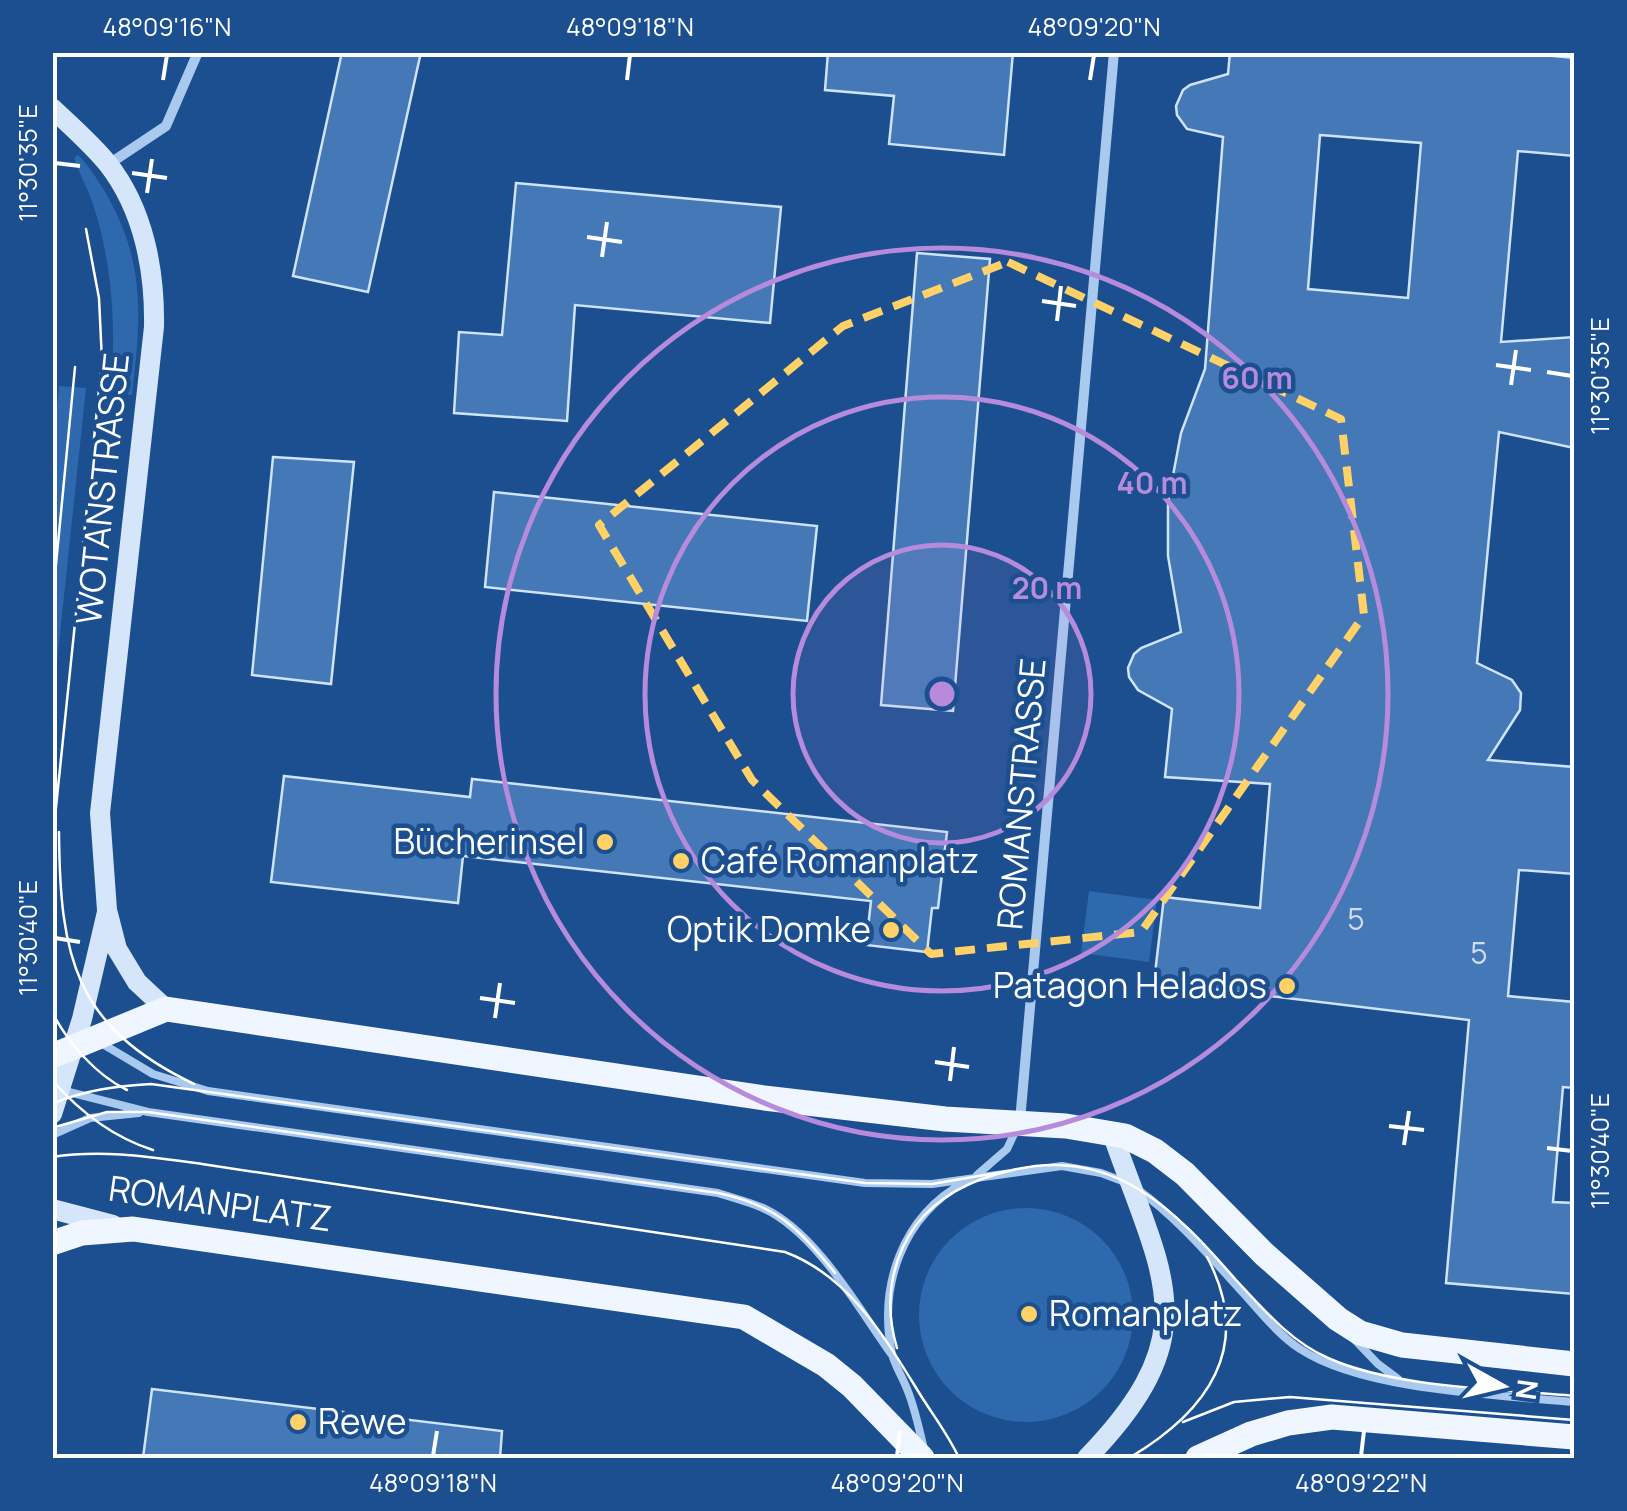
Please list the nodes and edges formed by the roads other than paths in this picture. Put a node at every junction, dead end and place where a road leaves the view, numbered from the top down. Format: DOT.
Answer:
graph roads {
  1 [pos="198,52"];
  2 [pos="1114,52"];
  3 [pos="52,108"];
  4 [pos="108,164"];
  5 [pos="107,910"];
  6 [pos="166,1009"];
  7 [pos="75,1039"];
  8 [pos="57,1087"];
  9 [pos="148,1112"];
  10 [pos="52,1114"];
  11 [pos="1020,1122"];
  12 [pos="1112,1134"];
  13 [pos="52,1135"];
  14 [pos="974,1177"];
  15 [pos="1131,1185"];
  16 [pos="52,1209"];
  17 [pos="133,1229"];
  18 [pos="52,1244"];
  19 [pos="1338,1319"];
  20 [pos="892,1355"];
  21 [pos="1574,1364"];
  22 [pos="1407,1383"];
  23 [pos="1574,1402"];
  24 [pos="1574,1437"];
  25 [pos="925,1458"];
  26 [pos="1086,1458"];
  27 [pos="1198,1458"];
  1 -- 4 [label="street"];
  2 -- 11 [label="street, ROMANSTRASSE"];
  3 -- 4 [label="main road, WOTANSTRASSE"];
  4 -- 5 [label="main road, WOTANSTRASSE"];
  5 -- 6 [label="main road, WOTANSTRASSE"];
  5 -- 7 [label="main road, WOTANSTRASSE"];
  6 -- 7 [label="main road"];
  6 -- 11 [label="main road"];
  7 -- 8 [label="main road, WOTANSTRASSE"];
  7 -- 14 [label="lane"];
  8 -- 9 [label="lane"];
  8 -- 10 [label="main road, WOTANSTRASSE"];
  9 -- 13 [label="lane"];
  9 -- 20 [label="lane"];
  11 -- 12 [label="main road"];
  11 -- 14 [label="lane, ROMANPLATZ"];
  12 -- 15 [label="main road"];
  12 -- 19 [label="main road"];
  14 -- 15 [label="lane"];
  14 -- 20 [label="lane, ROMANPLATZ"];
  15 -- 22 [label="lane"];
  15 -- 26 [label="main road"];
  16 -- 17 [label="main road, ROMANPLATZ"];
  17 -- 18 [label="main road"];
  17 -- 25 [label="main road, ROMANPLATZ"];
  19 -- 21 [label="main road"];
  19 -- 22 [label="lane"];
  20 -- 25 [label="lane, ROMANPLATZ"];
  22 -- 23 [label="lane"];
  24 -- 27 [label="main road"];
}
